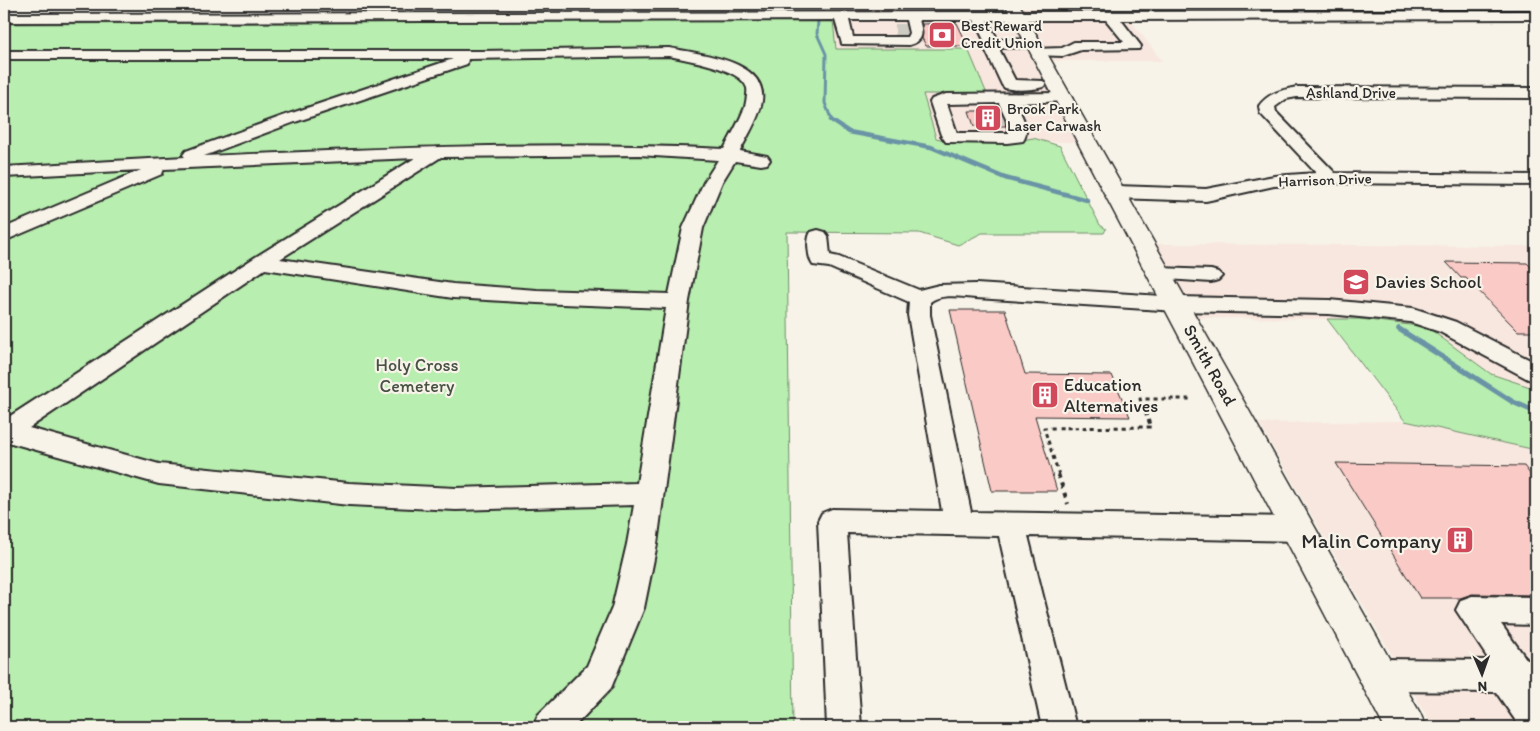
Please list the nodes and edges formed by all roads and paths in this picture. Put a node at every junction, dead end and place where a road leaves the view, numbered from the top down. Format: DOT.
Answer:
graph roads {
  1 [pos="98,4"];
  2 [pos="506,4"];
  3 [pos="698,4"];
  4 [pos="860,4"];
  5 [pos="82,6"];
  6 [pos="794,9"];
  7 [pos="678,10"];
  8 [pos="947,10"];
  9 [pos="980,10"];
  10 [pos="1015,10"];
  11 [pos="492,11"];
  12 [pos="1536,15"];
  13 [pos="1088,16"];
  14 [pos="1109,16"];
  15 [pos="4,18"];
  16 [pos="62,18"];
  17 [pos="76,18"];
  18 [pos="907,25"];
  19 [pos="844,27"];
  20 [pos="1067,37"];
  21 [pos="671,41"];
  22 [pos="993,44"];
  23 [pos="1035,45"];
  24 [pos="4,55"];
  25 [pos="480,55"];
  26 [pos="1060,91"];
  27 [pos="1536,94"];
  28 [pos="995,116"];
  29 [pos="438,152"];
  30 [pos="730,155"];
  31 [pos="761,160"];
  32 [pos="173,163"];
  33 [pos="4,172"];
  34 [pos="1330,178"];
  35 [pos="1536,180"];
  36 [pos="1116,192"];
  37 [pos="4,235"];
  38 [pos="818,236"];
  39 [pos="261,262"];
  40 [pos="1160,274"];
  41 [pos="1211,276"];
  42 [pos="921,298"];
  43 [pos="678,301"];
  44 [pos="1177,304"];
  45 [pos="1536,373"];
  46 [pos="1190,399"];
  47 [pos="4,432"];
  48 [pos="649,494"];
  49 [pos="958,524"];
  50 [pos="1011,524"];
  51 [pos="1074,525"];
  52 [pos="1299,529"];
  53 [pos="1536,611"];
  54 [pos="1378,675"];
  55 [pos="1520,676"];
  56 [pos="1536,722"];
  57 [pos="550,727"];
  58 [pos="844,727"];
  59 [pos="1059,727"];
  60 [pos="1406,727"];
  61 [pos="1533,727"];
  1 -- 17 [label="street"];
  2 -- 11 [label="street"];
  3 -- 6 [label="street"];
  4 -- 18 [label="street"];
  5 -- 16 [label="street"];
  6 -- 7 [label="street"];
  6 -- 19 [label="street"];
  7 -- 11 [label="street"];
  7 -- 21 [label="street"];
  8 -- 9 [label="street"];
  8 -- 18 [label="street"];
  9 -- 10 [label="street"];
  9 -- 22 [label="street"];
  10 -- 13 [label="street"];
  10 -- 23 [label="main road, Smith Road"];
  11 -- 17 [label="street"];
  12 -- 14 [label="street"];
  13 -- 14 [label="street"];
  13 -- 20 [label="street"];
  14 -- 20 [label="street"];
  15 -- 16 [label="street"];
  16 -- 17 [label="street"];
  18 -- 19 [label="street"];
  18 -- 19 [label="street"];
  18 -- 19 [label="street"];
  20 -- 23 [label="street"];
  21 -- 25 [label="street"];
  21 -- 30 [label="street"];
  22 -- 23 [label="street"];
  22 -- 26 [label="street"];
  23 -- 26 [label="main road, Smith Road"];
  24 -- 25 [label="street"];
  25 -- 32 [label="street"];
  26 -- 28 [label="street"];
  26 -- 36 [label="main road, Smith Road"];
  27 -- 34 [label="street, Ashland Drive"];
  29 -- 30 [label="street"];
  29 -- 32 [label="street"];
  29 -- 39 [label="street"];
  30 -- 31 [label="street"];
  30 -- 43 [label="street"];
  32 -- 33 [label="street"];
  32 -- 37 [label="street"];
  34 -- 35 [label="street, Harrison Drive"];
  34 -- 36 [label="street, Harrison Drive"];
  36 -- 40 [label="main road, Smith Road"];
  38 -- 42 [label="street"];
  39 -- 43 [label="street"];
  39 -- 47 [label="street"];
  40 -- 41 [label="street"];
  40 -- 44 [label="main road, Smith Road"];
  42 -- 44 [label="street"];
  42 -- 49 [label="street"];
  43 -- 48 [label="street"];
  44 -- 45 [label="street"];
  44 -- 52 [label="main road, Smith Road"];
  46 -- 51 [label="path"];
  47 -- 48 [label="street"];
  48 -- 57 [label="street"];
  49 -- 50 [label="street"];
  49 -- 58 [label="street"];
  50 -- 51 [label="street"];
  50 -- 59 [label="street"];
  51 -- 52 [label="street"];
  52 -- 54 [label="main road, Smith Road"];
  53 -- 55 [label="street"];
  54 -- 55 [label="street"];
  54 -- 60 [label="main road, Smith Road"];
  55 -- 56 [label="street"];
  56 -- 61 [label="street"];
}
